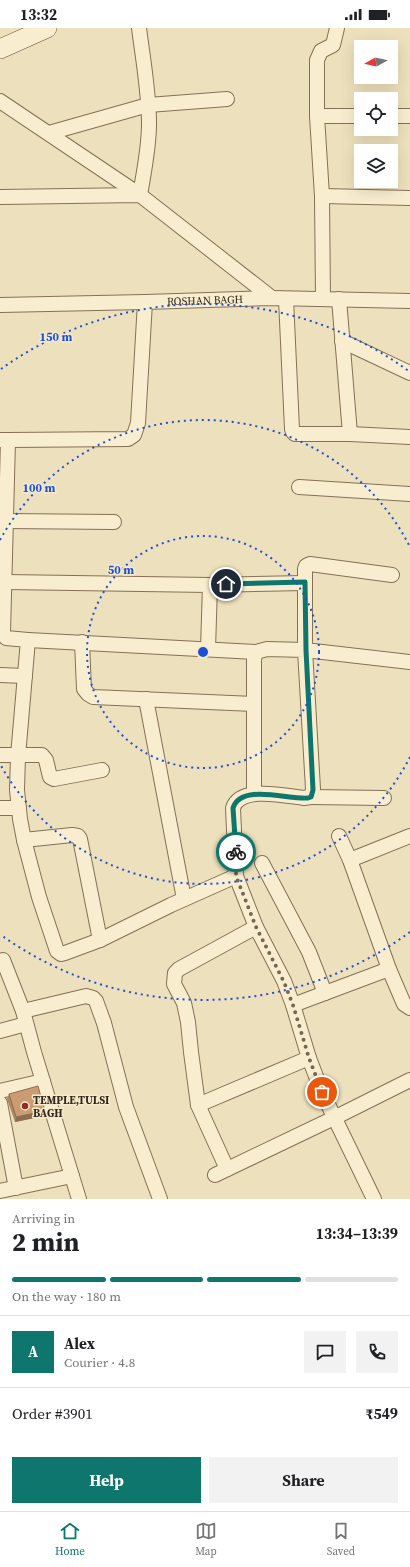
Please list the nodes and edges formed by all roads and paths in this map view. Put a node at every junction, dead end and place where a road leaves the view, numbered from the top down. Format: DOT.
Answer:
graph roads {
  1 [pos="47,28"];
  2 [pos="139,28"];
  3 [pos="337,28"];
  4 [pos="0,50"];
  5 [pos="227,98"];
  6 [pos="0,101"];
  7 [pos="148,105"];
  8 [pos="317,116"];
  9 [pos="354,116"];
  10 [pos="398,116"];
  11 [pos="410,116"];
  12 [pos="49,133"];
  13 [pos="140,195"];
  14 [pos="322,196"];
  15 [pos="0,197"];
  16 [pos="410,198"];
  17 [pos="279,298"];
  18 [pos="323,299"];
  19 [pos="339,299"];
  20 [pos="410,301"];
  21 [pos="145,302"];
  22 [pos="0,305"];
  23 [pos="342,341"];
  24 [pos="410,373"];
  25 [pos="350,434"];
  26 [pos="410,438"];
  27 [pos="4,440"];
  28 [pos="299,487"];
  29 [pos="410,494"];
  30 [pos="6,521"];
  31 [pos="114,522"];
  32 [pos="392,575"];
  33 [pos="5,582"];
  34 [pos="305,582"];
  35 [pos="210,585"];
  36 [pos="28,640"];
  37 [pos="82,642"];
  38 [pos="208,649"];
  39 [pos="306,650"];
  40 [pos="256,652"];
  41 [pos="410,662"];
  42 [pos="0,675"];
  43 [pos="25,676"];
  44 [pos="146,699"];
  45 [pos="254,704"];
  46 [pos="0,755"];
  47 [pos="18,756"];
  48 [pos="102,770"];
  49 [pos="254,793"];
  50 [pos="311,797"];
  51 [pos="384,798"];
  52 [pos="0,808"];
  53 [pos="18,808"];
  54 [pos="339,836"];
  55 [pos="410,836"];
  56 [pos="24,840"];
  57 [pos="350,860"];
  58 [pos="262,863"];
  59 [pos="236,876"];
  60 [pos="184,899"];
  61 [pos="256,927"];
  62 [pos="100,940"];
  63 [pos="1,957"];
  64 [pos="389,969"];
  65 [pos="325,993"];
  66 [pos="293,1005"];
  67 [pos="410,1008"];
  68 [pos="25,1018"];
  69 [pos="0,1031"];
  70 [pos="309,1058"];
  71 [pos="410,1080"];
  72 [pos="43,1081"];
  73 [pos="0,1091"];
  74 [pos="0,1103"];
  75 [pos="198,1105"];
  76 [pos="334,1118"];
  77 [pos="72,1176"];
  78 [pos="16,1188"];
  79 [pos="0,1191"];
  80 [pos="79,1199"];
  81 [pos="160,1199"];
  82 [pos="374,1199"];
  1 -- 4 [label="street"];
  2 -- 7 [label="street"];
  3 -- 8 [label="street"];
  5 -- 7 [label="street"];
  6 -- 12 [label="street"];
  7 -- 12 [label="street"];
  7 -- 13 [label="street"];
  8 -- 9 [label="street"];
  8 -- 14 [label="street"];
  10 -- 11 [label="street"];
  12 -- 13 [label="street"];
  13 -- 15 [label="street"];
  13 -- 17 [label="street"];
  14 -- 16 [label="street"];
  14 -- 18 [label="street"];
  17 -- 18 [label="street, ROSHAN BAGH"];
  17 -- 21 [label="street, ROSHAN BAGH"];
  17 -- 25 [label="street"];
  18 -- 19 [label="street, ROSHAN BAGH"];
  19 -- 20 [label="street, ROSHAN BAGH"];
  19 -- 23 [label="street"];
  21 -- 22 [label="street, ROSHAN BAGH"];
  21 -- 27 [label="street"];
  23 -- 24 [label="street"];
  23 -- 25 [label="street"];
  25 -- 26 [label="street"];
  27 -- 30 [label="street"];
  28 -- 29 [label="street"];
  30 -- 31 [label="street"];
  30 -- 33 [label="street"];
  32 -- 34 [label="street"];
  33 -- 35 [label="street"];
  33 -- 36 [label="street"];
  34 -- 35 [label="street"];
  34 -- 39 [label="street"];
  35 -- 38 [label="street"];
  36 -- 37 [label="street"];
  36 -- 43 [label="street"];
  37 -- 38 [label="street"];
  37 -- 44 [label="street"];
  38 -- 40 [label="street"];
  39 -- 40 [label="street"];
  39 -- 41 [label="street"];
  39 -- 50 [label="street"];
  40 -- 45 [label="street"];
  42 -- 43 [label="street"];
  43 -- 47 [label="street"];
  44 -- 45 [label="street"];
  44 -- 60 [label="street"];
  45 -- 49 [label="street"];
  46 -- 47 [label="street"];
  47 -- 48 [label="street"];
  47 -- 53 [label="street"];
  49 -- 50 [label="street"];
  49 -- 59 [label="street"];
  50 -- 51 [label="street"];
  52 -- 53 [label="street"];
  53 -- 56 [label="street"];
  54 -- 57 [label="street"];
  55 -- 57 [label="street"];
  56 -- 62 [label="street"];
  56 -- 62 [label="street"];
  57 -- 64 [label="street"];
  58 -- 65 [label="street"];
  59 -- 60 [label="street"];
  59 -- 61 [label="street"];
  60 -- 62 [label="street"];
  61 -- 66 [label="street"];
  61 -- 75 [label="street"];
  63 -- 68 [label="street"];
  64 -- 65 [label="street"];
  64 -- 67 [label="street"];
  65 -- 66 [label="street"];
  66 -- 70 [label="street"];
  68 -- 69 [label="street"];
  68 -- 72 [label="street"];
  68 -- 81 [label="street"];
  70 -- 75 [label="street"];
  70 -- 76 [label="street"];
  71 -- 76 [label="street"];
  72 -- 73 [label="street"];
  72 -- 77 [label="street"];
  74 -- 78 [label="street"];
  75 -- 76 [label="street"];
  76 -- 82 [label="street"];
  77 -- 78 [label="street"];
  77 -- 80 [label="street"];
  78 -- 79 [label="street"];
}
